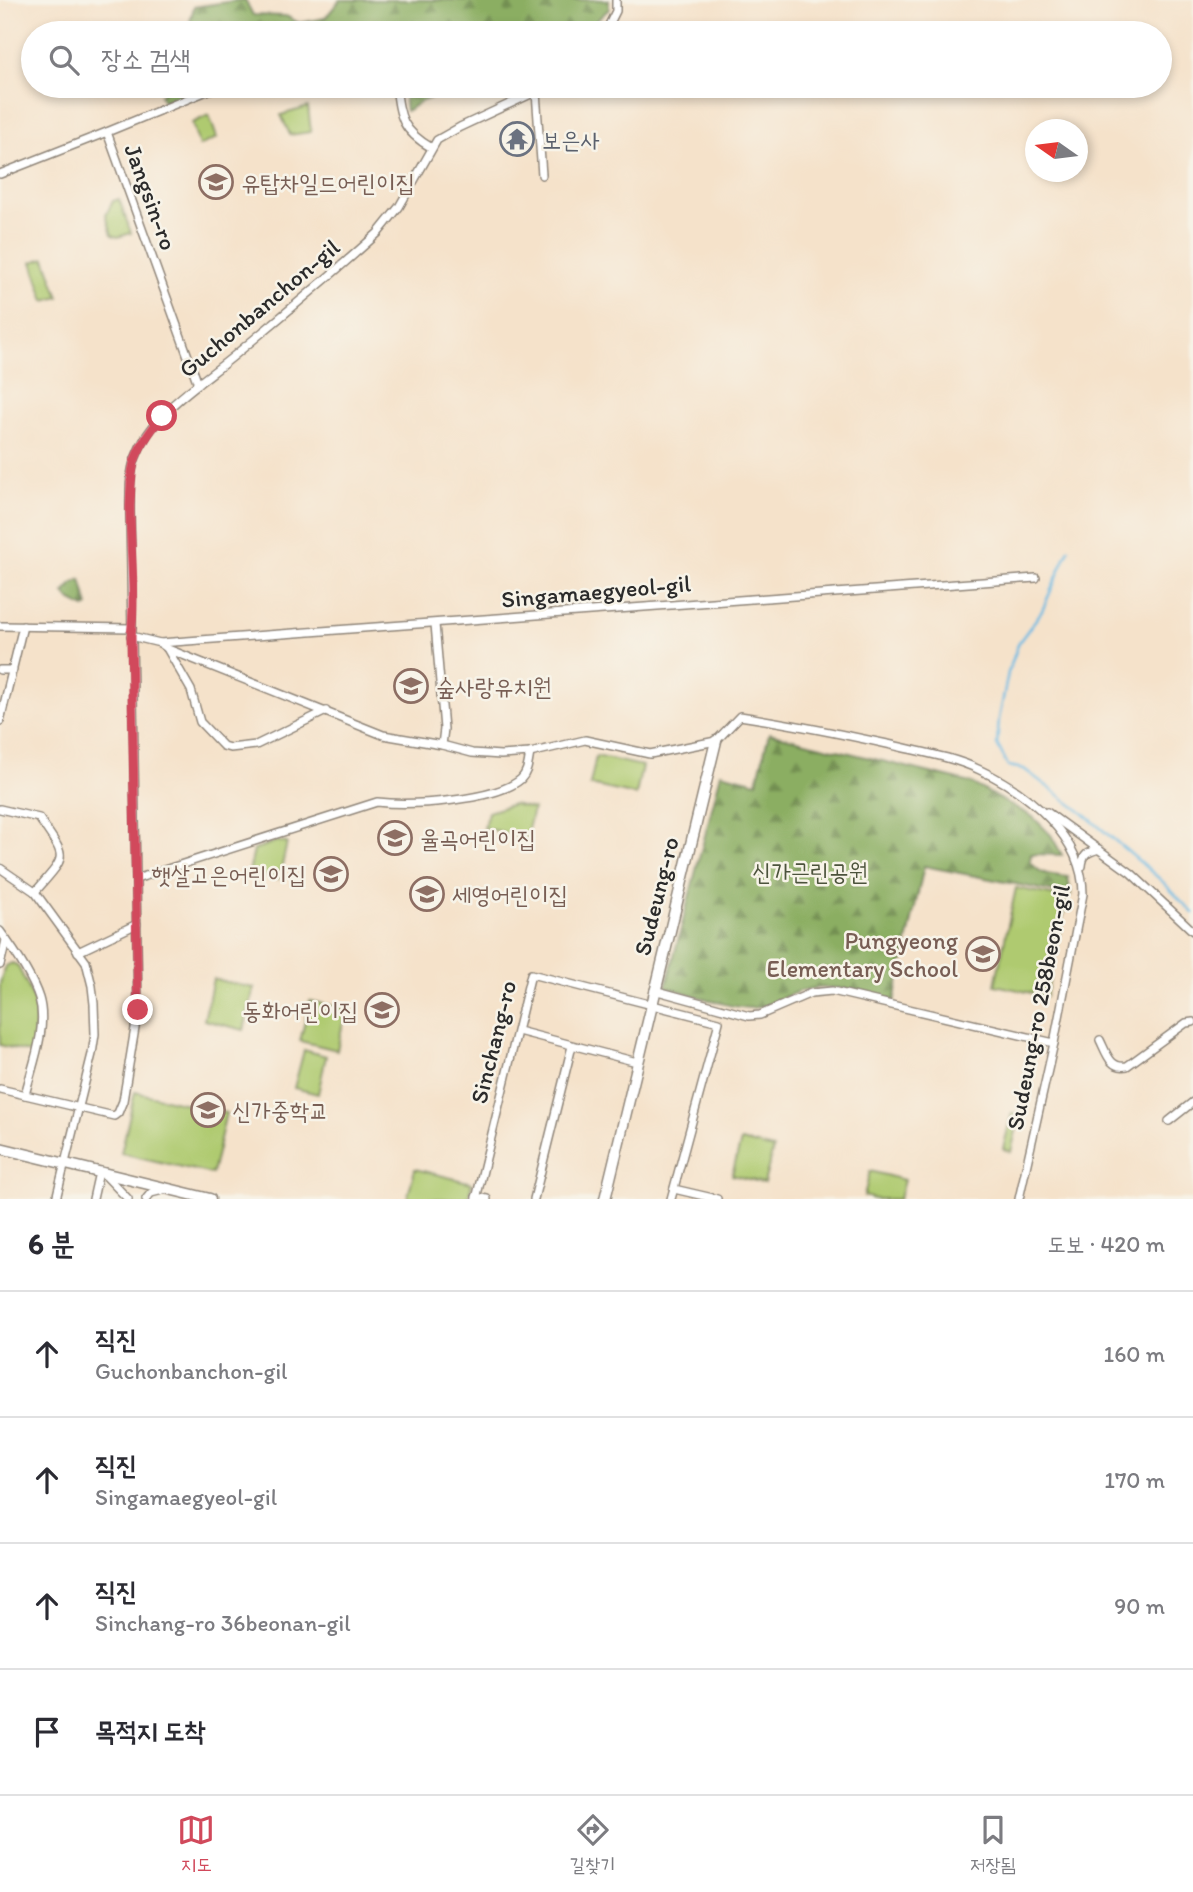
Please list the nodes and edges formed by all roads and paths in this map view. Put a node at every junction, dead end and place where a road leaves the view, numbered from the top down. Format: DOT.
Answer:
graph roads {
  1 [pos="616,0"];
  2 [pos="611,21"];
  3 [pos="190,98"];
  4 [pos="398,98"];
  5 [pos="523,98"];
  6 [pos="536,98"];
  7 [pos="107,132"];
  8 [pos="432,148"];
  9 [pos="0,174"];
  10 [pos="542,175"];
  11 [pos="198,384"];
  12 [pos="1036,578"];
  13 [pos="435,624"];
  14 [pos="0,626"];
  15 [pos="23,626"];
  16 [pos="131,632"];
  17 [pos="160,643"];
  18 [pos="168,649"];
  19 [pos="0,670"];
  20 [pos="13,670"];
  21 [pos="326,711"];
  22 [pos="0,721"];
  23 [pos="716,741"];
  24 [pos="442,745"];
  25 [pos="530,753"];
  26 [pos="1038,805"];
  27 [pos="0,808"];
  28 [pos="1099,849"];
  29 [pos="0,868"];
  30 [pos="1081,870"];
  31 [pos="136,879"];
  32 [pos="35,892"];
  33 [pos="137,924"];
  34 [pos="1193,931"];
  35 [pos="0,932"];
  36 [pos="6,940"];
  37 [pos="78,952"];
  38 [pos="0,965"];
  39 [pos="654,990"];
  40 [pos="651,1004"];
  41 [pos="1193,1022"];
  42 [pos="518,1031"];
  43 [pos="1100,1040"];
  44 [pos="1054,1043"];
  45 [pos="572,1046"];
  46 [pos="638,1062"];
  47 [pos="0,1089"];
  48 [pos="25,1095"];
  49 [pos="1193,1102"];
  50 [pos="80,1109"];
  51 [pos="1169,1121"];
  52 [pos="0,1148"];
  53 [pos="65,1163"];
  54 [pos="101,1172"];
  55 [pos="168,1189"];
  56 [pos="674,1189"];
  57 [pos="476,1198"];
  58 [pos="56,1199"];
  59 [pos="93,1199"];
  60 [pos="128,1199"];
  61 [pos="146,1199"];
  62 [pos="210,1199"];
  63 [pos="487,1199"];
  64 [pos="534,1199"];
  65 [pos="605,1199"];
  66 [pos="671,1199"];
  67 [pos="717,1199"];
  68 [pos="1019,1199"];
  1 -- 2 [label="street"];
  3 -- 7 [label="street"];
  4 -- 8 [label="street"];
  5 -- 8 [label="street, Guchonbanchon-gil"];
  6 -- 10 [label="street"];
  7 -- 9 [label="street, Jangsin-ro"];
  7 -- 11 [label="street, Jangsin-ro"];
  8 -- 11 [label="street, Guchonbanchon-gil"];
  11 -- 16 [label="street, Guchonbanchon-gil"];
  12 -- 13 [label="street, Singamaegyeol-gil"];
  13 -- 17 [label="street, Singamaegyeol-gil"];
  13 -- 24 [label="street"];
  14 -- 15 [label="street, Singamaegyeol-gil"];
  15 -- 16 [label="street, Singamaegyeol-gil"];
  15 -- 20 [label="street"];
  16 -- 17 [label="street, Singamaegyeol-gil"];
  16 -- 31 [label="street"];
  17 -- 18 [label="street, Singamaegyeol-gil"];
  18 -- 21 [label="street, Singamaegyeol-gil"];
  18 -- 21 [label="street, Singamaegyeol-gil"];
  19 -- 20 [label="street"];
  20 -- 22 [label="street"];
  21 -- 24 [label="street, Singamaegyeol-gil"];
  23 -- 25 [label="street, Singamaegyeol-gil"];
  23 -- 26 [label="street, Sudeung-ro 258beon-gil"];
  23 -- 39 [label="street, Sudeung-ro"];
  24 -- 25 [label="street, Singamaegyeol-gil"];
  25 -- 31 [label="street"];
  26 -- 28 [label="street"];
  26 -- 30 [label="street, Sudeung-ro 258beon-gil"];
  27 -- 32 [label="street"];
  28 -- 30 [label="street"];
  28 -- 34 [label="street"];
  29 -- 32 [label="street"];
  30 -- 44 [label="street, Sudeung-ro 258beon-gil"];
  31 -- 33 [label="street"];
  32 -- 37 [label="street"];
  33 -- 37 [label="street"];
  33 -- 50 [label="street"];
  35 -- 36 [label="street"];
  36 -- 38 [label="street"];
  36 -- 48 [label="street"];
  37 -- 50 [label="street"];
  39 -- 40 [label="street, Sudeung-ro"];
  39 -- 44 [label="street"];
  40 -- 42 [label="street, Sinchang-ro"];
  40 -- 46 [label="street, Sudeung-ro"];
  40 -- 56 [label="street"];
  41 -- 43 [label="street"];
  42 -- 45 [label="street"];
  42 -- 57 [label="street, Sinchang-ro"];
  44 -- 68 [label="street, Sudeung-ro 258beon-gil"];
  45 -- 46 [label="street"];
  45 -- 64 [label="street"];
  46 -- 65 [label="street, Sudeung-ro"];
  47 -- 48 [label="street"];
  48 -- 50 [label="street"];
  49 -- 51 [label="street"];
  50 -- 53 [label="street"];
  52 -- 53 [label="street"];
  53 -- 54 [label="street"];
  53 -- 58 [label="street"];
  54 -- 55 [label="street"];
  54 -- 59 [label="street"];
  54 -- 60 [label="street"];
  55 -- 61 [label="street"];
  55 -- 62 [label="street"];
  56 -- 66 [label="street"];
  56 -- 67 [label="street"];
  57 -- 63 [label="street"];
}
